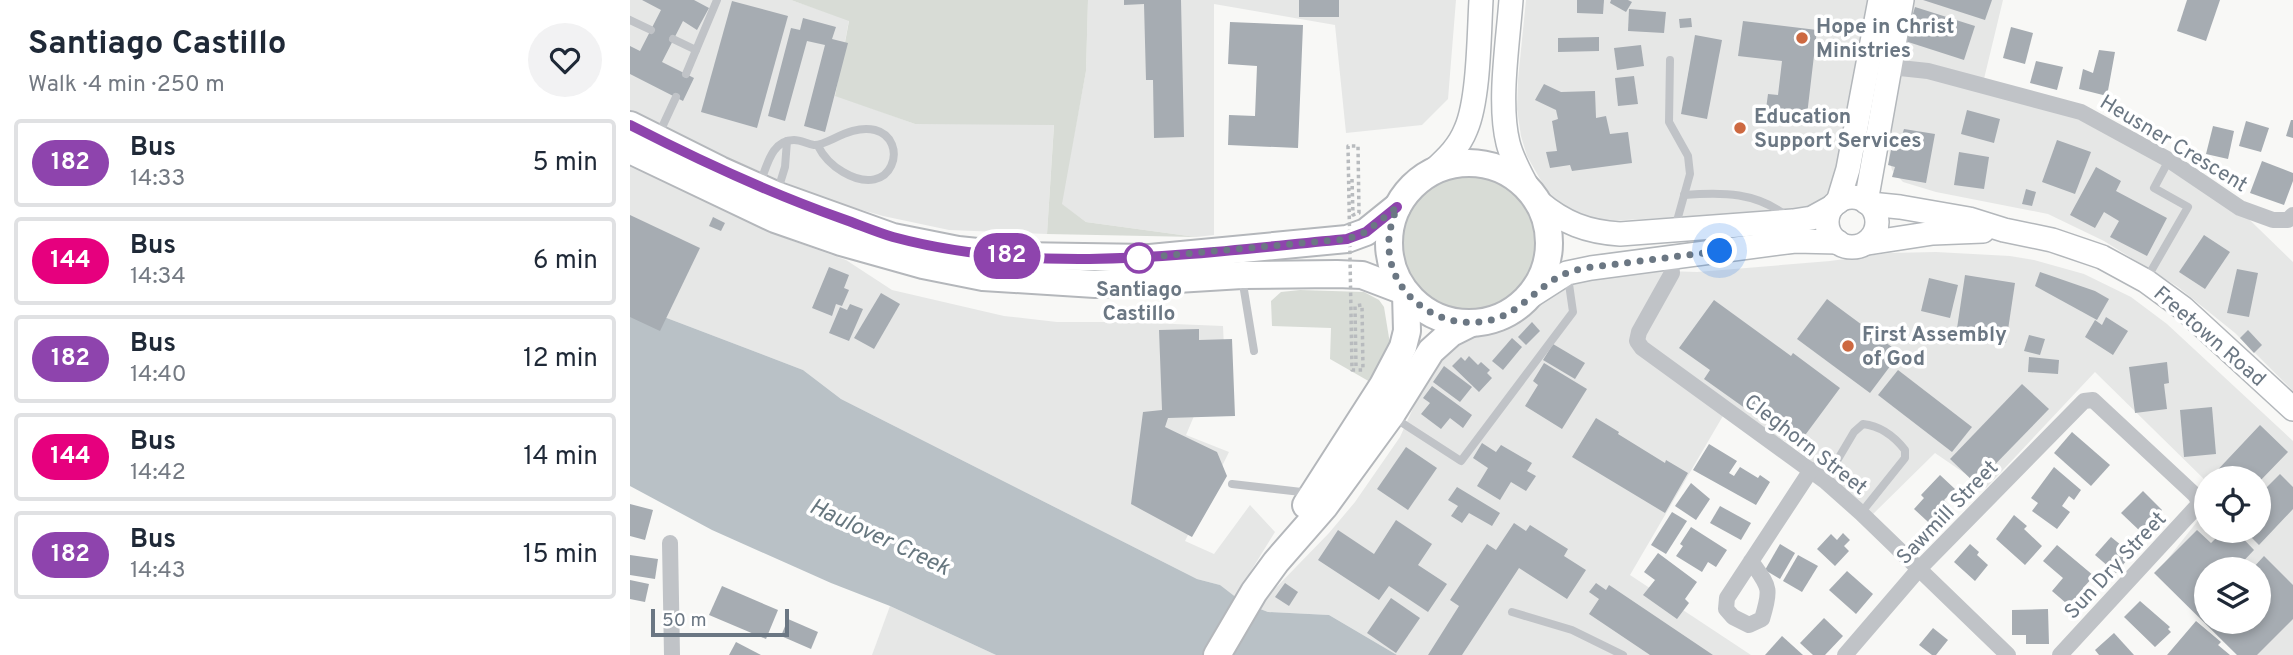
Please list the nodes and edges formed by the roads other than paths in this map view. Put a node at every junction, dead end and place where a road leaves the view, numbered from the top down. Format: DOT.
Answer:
graph roads {
  1 [pos="717,0"];
  2 [pos="1481,0"];
  3 [pos="1511,0"];
  4 [pos="1880,0"];
  5 [pos="1902,0"];
  6 [pos="630,20"];
  7 [pos="651,30"];
  8 [pos="673,39"];
  9 [pos="696,50"];
  10 [pos="1670,60"];
  11 [pos="1879,66"];
  12 [pos="686,74"];
  13 [pos="676,97"];
  14 [pos="630,125"];
  15 [pos="656,138"];
  16 [pos="787,141"];
  17 [pos="818,146"];
  18 [pos="630,150"];
  19 [pos="2169,160"];
  20 [pos="1872,167"];
  21 [pos="1433,171"];
  22 [pos="768,191"];
  23 [pos="1534,195"];
  24 [pos="1684,195"];
  25 [pos="1868,203"];
  26 [pos="1835,204"];
  27 [pos="1397,207"];
  28 [pos="1934,212"];
  29 [pos="2293,215"];
  30 [pos="1793,221"];
  31 [pos="2004,230"];
  32 [pos="1674,231"];
  33 [pos="1838,242"];
  34 [pos="1868,243"];
  35 [pos="1670,257"];
  36 [pos="1567,273"];
  37 [pos="1242,275"];
  38 [pos="2146,281"];
  39 [pos="1405,292"];
  40 [pos="1531,296"];
  41 [pos="1471,323"];
  42 [pos="1254,351"];
  43 [pos="2084,401"];
  44 [pos="2293,409"];
  45 [pos="1391,415"];
  46 [pos="1811,470"];
  47 [pos="1825,481"];
  48 [pos="1232,484"];
  49 [pos="1312,493"];
  50 [pos="1861,513"];
  51 [pos="670,542"];
  52 [pos="1751,561"];
  53 [pos="1276,562"];
  54 [pos="1919,569"];
  55 [pos="1512,612"];
  56 [pos="672,655"];
  57 [pos="1217,655"];
  58 [pos="1623,655"];
  59 [pos="1845,655"];
  60 [pos="2008,655"];
  61 [pos="2060,655"];
  1 -- 9 [label="lane"];
  2 -- 21 [label="main road"];
  3 -- 23 [label="main road"];
  4 -- 11 [label="main road"];
  5 -- 11 [label="main road"];
  6 -- 7 [label="lane"];
  8 -- 9 [label="lane"];
  9 -- 12 [label="lane"];
  10 -- 24 [label="lane"];
  11 -- 19 [label="street, Heusner Crescent"];
  11 -- 20 [label="main road"];
  11 -- 26 [label="main road"];
  13 -- 15 [label="lane"];
  14 -- 15 [label="main road"];
  15 -- 22 [label="main road"];
  16 -- 17 [label="lane"];
  16 -- 22 [label="lane"];
  16 -- 22 [label="lane"];
  17 -- 17 [label="lane"];
  18 -- 37 [label="main road"];
  19 -- 29 [label="street, Heusner Crescent"];
  19 -- 38 [label="lane"];
  20 -- 25 [label="main road"];
  20 -- 28 [label="main road"];
  21 -- 23 [label="main road"];
  21 -- 27 [label="main road"];
  22 -- 27 [label="main road"];
  23 -- 32 [label="main road"];
  23 -- 40 [label="main road"];
  24 -- 30 [label="lane"];
  24 -- 32 [label="lane"];
  25 -- 26 [label="main road"];
  25 -- 28 [label="main road, Freetown Road"];
  25 -- 34 [label="main road"];
  26 -- 30 [label="main road"];
  26 -- 33 [label="main road"];
  27 -- 39 [label="main road"];
  28 -- 31 [label="main road, Freetown Road"];
  30 -- 32 [label="main road"];
  31 -- 34 [label="main road, Freetown Road"];
  31 -- 38 [label="main road, Freetown Road"];
  33 -- 34 [label="main road"];
  33 -- 35 [label="main road"];
  35 -- 36 [label="main road"];
  35 -- 46 [label="street, Cleghorn Street"];
  36 -- 40 [label="main road"];
  36 -- 45 [label="lane"];
  37 -- 39 [label="main road"];
  37 -- 42 [label="lane"];
  38 -- 44 [label="main road, Freetown Road"];
  39 -- 41 [label="main road"];
  39 -- 49 [label="main road"];
  40 -- 41 [label="main road"];
  41 -- 45 [label="main road"];
  43 -- 54 [label="street, Sawmill Street"];
  43 -- 61 [label="street, Sun Dry Street"];
  45 -- 53 [label="main road"];
  46 -- 47 [label="street, Cleghorn Street"];
  46 -- 52 [label="street"];
  47 -- 50 [label="street, Cleghorn Street"];
  47 -- 50 [label="lane"];
  48 -- 49 [label="lane"];
  49 -- 53 [label="main road"];
  50 -- 54 [label="street, Cleghorn Street"];
  51 -- 56 [label="street"];
  53 -- 57 [label="main road"];
  54 -- 59 [label="street, Sawmill Street"];
  54 -- 60 [label="street, Cleghorn Street"];
  55 -- 58 [label="lane"];
}
